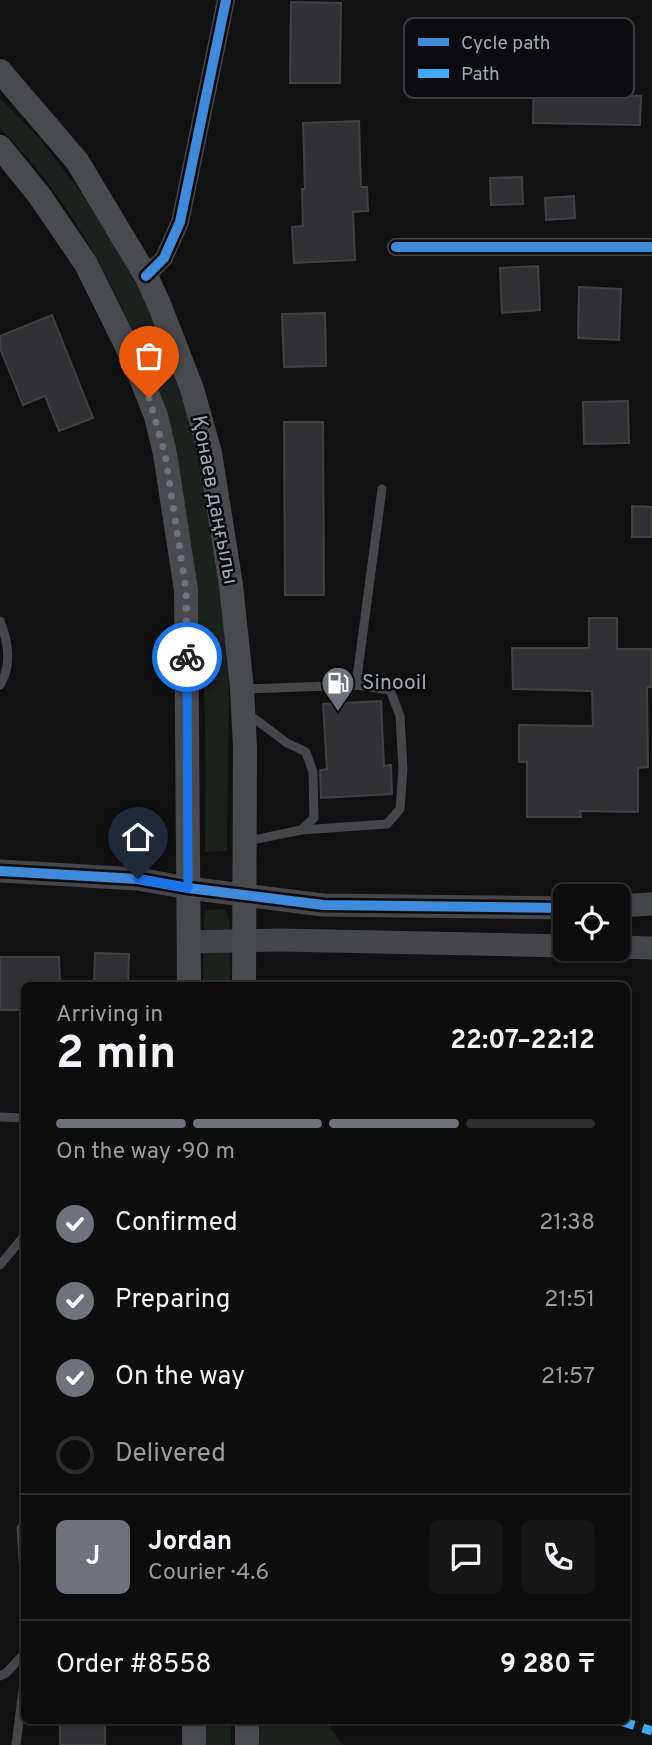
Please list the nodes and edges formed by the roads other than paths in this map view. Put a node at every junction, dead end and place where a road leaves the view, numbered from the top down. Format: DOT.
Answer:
graph roads {
  1 [pos="226,0"];
  2 [pos="0,71"];
  3 [pos="0,148"];
  4 [pos="396,247"];
  5 [pos="652,247"];
  6 [pos="146,276"];
  7 [pos="382,489"];
  8 [pos="0,621"];
  9 [pos="0,685"];
  10 [pos="356,685"];
  11 [pos="243,700"];
  12 [pos="301,830"];
  13 [pos="243,843"];
  14 [pos="0,871"];
  15 [pos="188,888"];
  16 [pos="244,895"];
  17 [pos="652,904"];
  18 [pos="630,905"];
  19 [pos="553,908"];
  20 [pos="244,940"];
  21 [pos="189,942"];
  22 [pos="553,946"];
  23 [pos="630,947"];
  24 [pos="652,948"];
  25 [pos="189,982"];
  26 [pos="244,982"];
  27 [pos="0,1117"];
  28 [pos="21,1118"];
  29 [pos="21,1240"];
  30 [pos="0,1265"];
  31 [pos="21,1657"];
  32 [pos="0,1676"];
  33 [pos="21,1706"];
  34 [pos="194,1724"];
  35 [pos="247,1724"];
  36 [pos="16,1745"];
  37 [pos="194,1745"];
  38 [pos="247,1745"];
  1 -- 6 [label="street"];
  2 -- 6 [label="main road, Қонаев даңғылы"];
  3 -- 15 [label="main road, Қонаев даңғылы"];
  4 -- 5 [label="street"];
  6 -- 11 [label="main road, Қонаев даңғылы"];
  7 -- 10 [label="lane"];
  8 -- 9 [label="lane"];
  10 -- 11 [label="lane"];
  10 -- 12 [label="lane"];
  11 -- 12 [label="lane"];
  11 -- 13 [label="main road, Қонаев даңғылы"];
  12 -- 13 [label="lane"];
  13 -- 16 [label="main road, Қонаев даңғылы"];
  14 -- 15 [label="street"];
  15 -- 16 [label="street"];
  15 -- 21 [label="main road, Қонаев даңғылы"];
  16 -- 19 [label="street"];
  16 -- 20 [label="main road, Қонаев даңғылы"];
  17 -- 18 [label="street"];
  20 -- 21 [label="street"];
  20 -- 22 [label="street"];
  20 -- 26 [label="main road, Қонаев даңғылы"];
  21 -- 25 [label="main road, Қонаев даңғылы"];
  23 -- 24 [label="street"];
  27 -- 28 [label="lane"];
  29 -- 30 [label="lane"];
  31 -- 32 [label="lane"];
  33 -- 36 [label="lane"];
  34 -- 37 [label="main road"];
  35 -- 38 [label="main road"];
}
